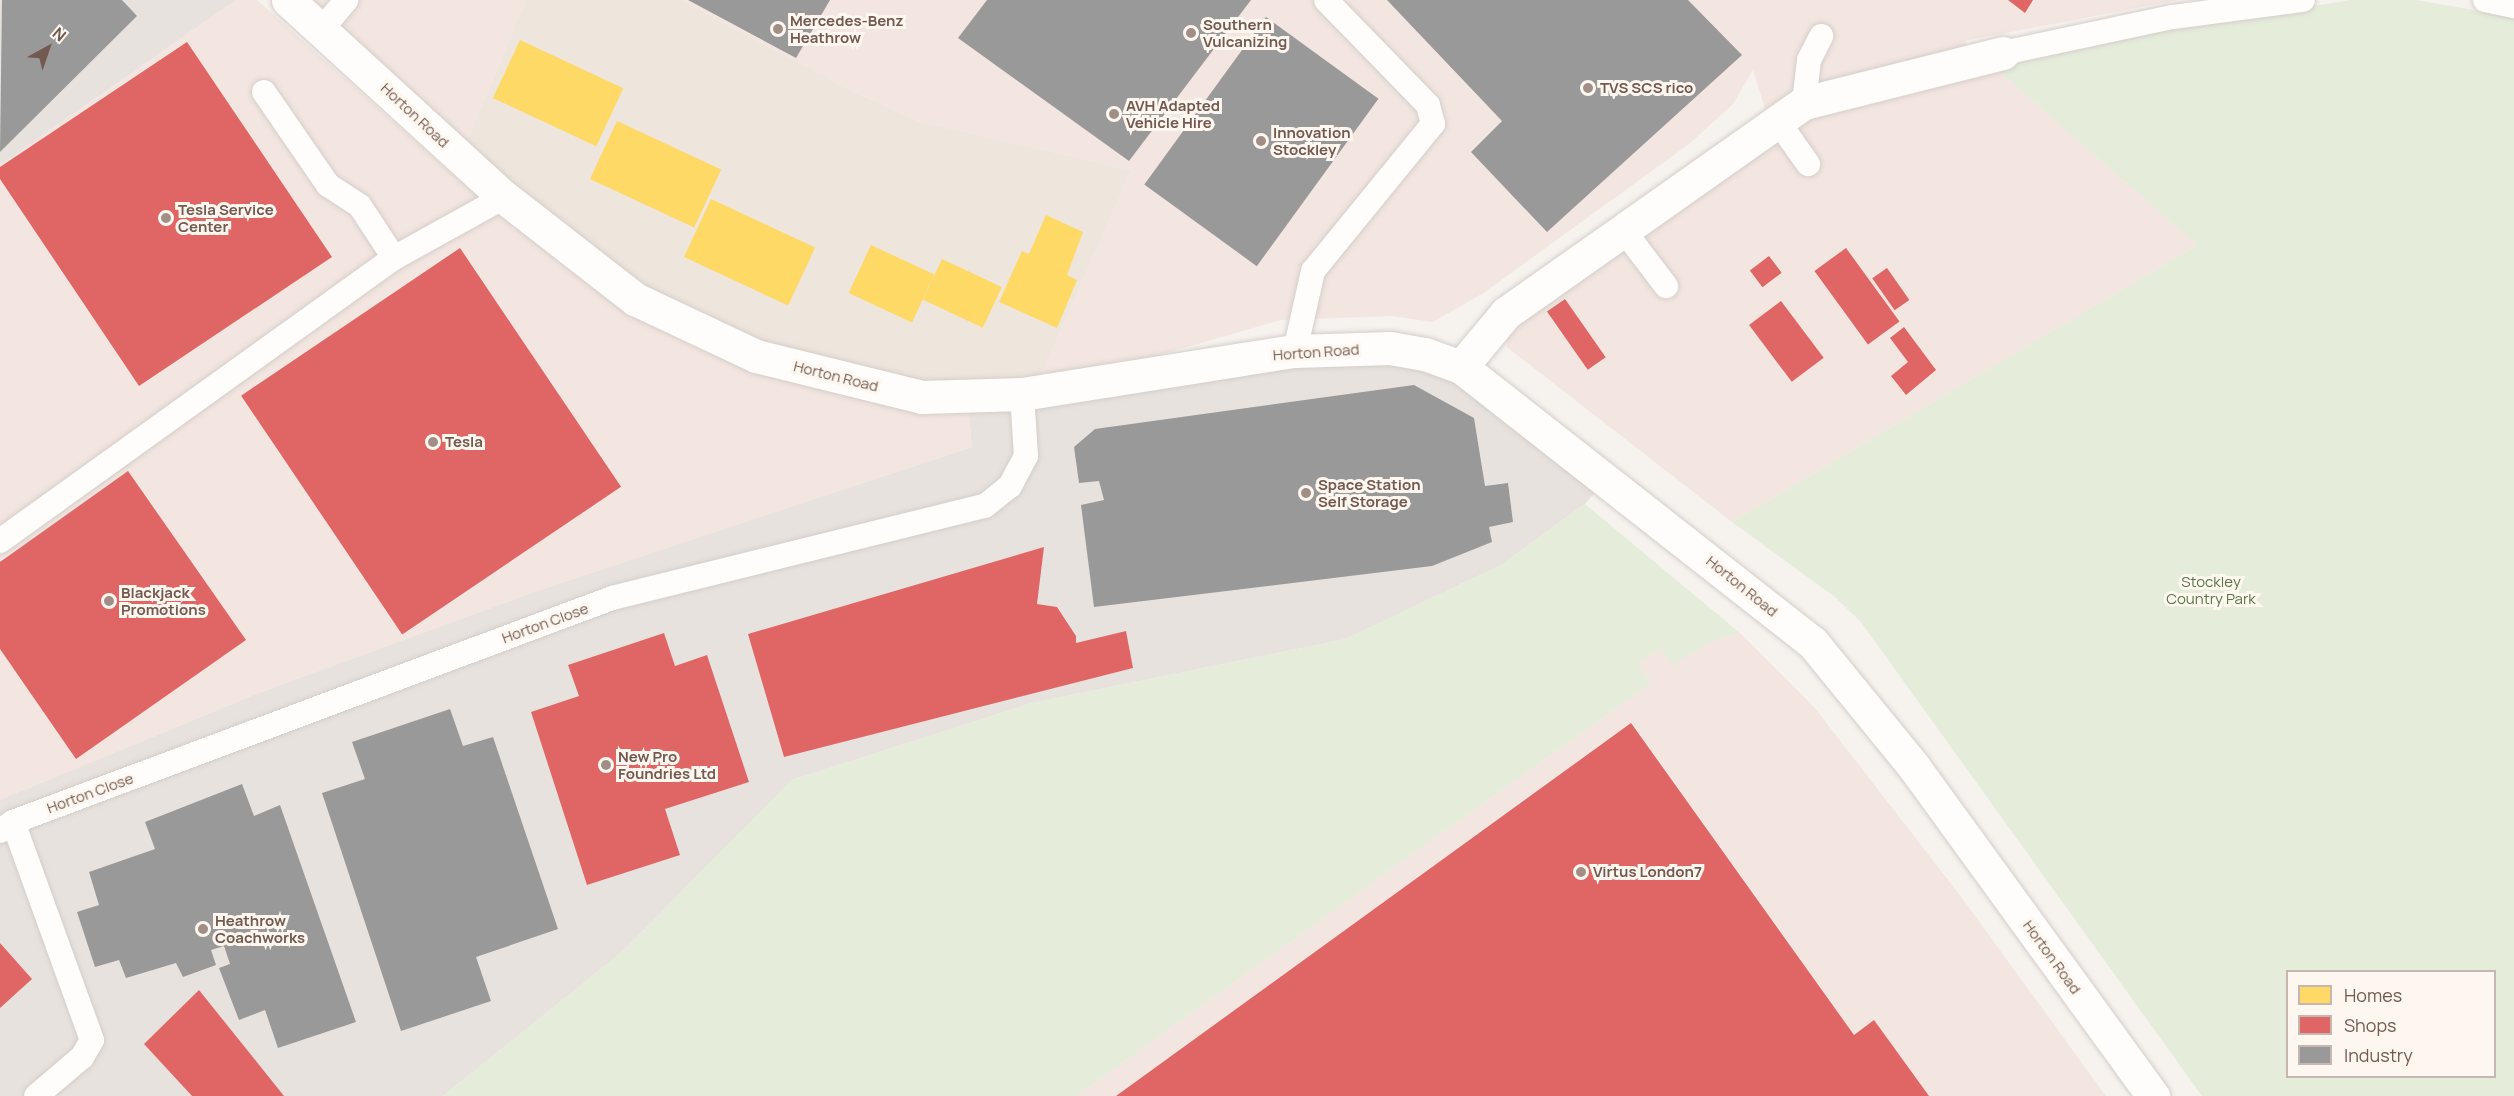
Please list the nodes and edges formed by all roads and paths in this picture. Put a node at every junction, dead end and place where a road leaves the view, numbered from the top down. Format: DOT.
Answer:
graph roads {
  1 [pos="288,0"];
  2 [pos="346,0"];
  3 [pos="1326,0"];
  4 [pos="2303,0"];
  5 [pos="2485,0"];
  6 [pos="2514,6"];
  7 [pos="322,29"];
  8 [pos="1821,36"];
  9 [pos="2003,53"];
  10 [pos="264,92"];
  11 [pos="1804,103"];
  12 [pos="1777,120"];
  13 [pos="1808,164"];
  14 [pos="504,197"];
  15 [pos="1622,228"];
  16 [pos="394,258"];
  17 [pos="1666,286"];
  18 [pos="1295,351"];
  19 [pos="1461,367"];
  20 [pos="1022,394"];
  21 [pos="0,541"];
  22 [pos="6,826"];
  23 [pos="36,1096"];
  24 [pos="2153,1096"];
  1 -- 7 [label="street, Horton Road"];
  2 -- 7 [label="lane"];
  3 -- 18 [label="lane"];
  4 -- 9 [label="lane"];
  5 -- 6 [label="lane"];
  7 -- 14 [label="street, Horton Road"];
  8 -- 11 [label="lane"];
  9 -- 11 [label="street"];
  10 -- 16 [label="lane"];
  11 -- 12 [label="street"];
  12 -- 13 [label="lane"];
  12 -- 15 [label="street"];
  14 -- 16 [label="lane"];
  14 -- 20 [label="street, Horton Road"];
  15 -- 17 [label="lane"];
  15 -- 19 [label="street"];
  16 -- 21 [label="lane"];
  18 -- 19 [label="street, Horton Road"];
  18 -- 20 [label="street, Horton Road"];
  19 -- 24 [label="street, Horton Road"];
  20 -- 22 [label="lane, Horton Close"];
  22 -- 23 [label="lane"];
}
